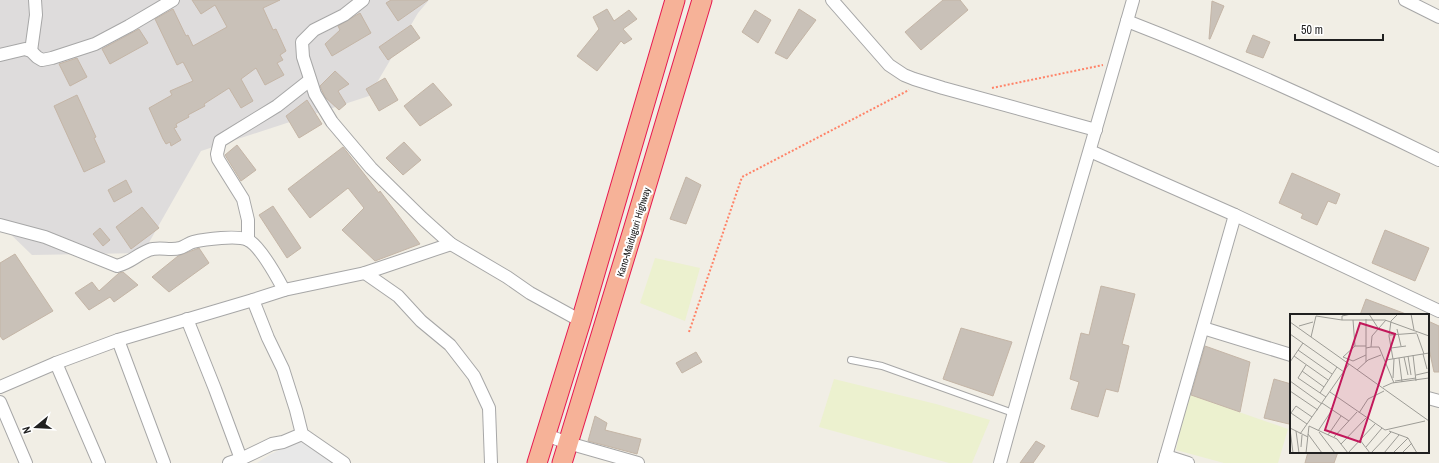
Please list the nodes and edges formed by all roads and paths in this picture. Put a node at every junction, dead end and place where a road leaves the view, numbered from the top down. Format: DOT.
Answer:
graph roads {
  1 [pos="35,0"];
  2 [pos="173,0"];
  3 [pos="675,0"];
  4 [pos="702,0"];
  5 [pos="832,0"];
  6 [pos="1133,0"];
  7 [pos="356,2"];
  8 [pos="1413,2"];
  9 [pos="1439,17"];
  10 [pos="1127,21"];
  11 [pos="31,51"];
  12 [pos="0,55"];
  13 [pos="1115,62"];
  14 [pos="310,80"];
  15 [pos="925,82"];
  16 [pos="987,89"];
  17 [pos="1096,130"];
  18 [pos="1090,151"];
  19 [pos="1439,160"];
  20 [pos="1235,215"];
  21 [pos="0,225"];
  22 [pos="248,240"];
  23 [pos="451,244"];
  24 [pos="365,273"];
  25 [pos="284,290"];
  26 [pos="253,300"];
  27 [pos="1439,311"];
  28 [pos="187,319"];
  29 [pos="581,321"];
  30 [pos="1203,328"];
  31 [pos="689,332"];
  32 [pos="118,340"];
  33 [pos="1290,355"];
  34 [pos="851,360"];
  35 [pos="56,363"];
  36 [pos="0,387"];
  37 [pos="1429,398"];
  38 [pos="1439,401"];
  39 [pos="0,402"];
  40 [pos="1013,413"];
  41 [pos="302,434"];
  42 [pos="546,435"];
  43 [pos="568,443"];
  44 [pos="241,459"];
  45 [pos="1165,460"];
  46 [pos="26,463"];
  47 [pos="99,463"];
  48 [pos="164,463"];
  49 [pos="229,463"];
  50 [pos="344,463"];
  51 [pos="491,463"];
  52 [pos="537,463"];
  53 [pos="562,463"];
  54 [pos="638,463"];
  55 [pos="1000,463"];
  56 [pos="1188,463"];
  1 -- 11 [label="street"];
  2 -- 11 [label="street"];
  3 -- 29 [label="highway"];
  4 -- 43 [label="highway, Kano-Maiduguri Highway"];
  5 -- 15 [label="street"];
  6 -- 10 [label="street"];
  7 -- 14 [label="street"];
  8 -- 9 [label="street"];
  10 -- 13 [label="street"];
  10 -- 19 [label="street"];
  11 -- 12 [label="street"];
  13 -- 16 [label="path"];
  13 -- 17 [label="street"];
  14 -- 22 [label="street"];
  14 -- 23 [label="street"];
  15 -- 17 [label="street"];
  15 -- 31 [label="path"];
  17 -- 18 [label="street"];
  18 -- 20 [label="street"];
  18 -- 40 [label="street"];
  20 -- 27 [label="street"];
  20 -- 30 [label="street"];
  21 -- 22 [label="street"];
  22 -- 25 [label="street"];
  23 -- 24 [label="street"];
  23 -- 29 [label="street"];
  24 -- 25 [label="street"];
  24 -- 51 [label="street"];
  25 -- 26 [label="street"];
  26 -- 28 [label="street"];
  26 -- 41 [label="street"];
  28 -- 32 [label="street"];
  28 -- 44 [label="street"];
  29 -- 42 [label="highway"];
  30 -- 33 [label="street"];
  30 -- 45 [label="street"];
  32 -- 35 [label="street"];
  32 -- 48 [label="street"];
  34 -- 40 [label="lane"];
  35 -- 36 [label="street"];
  35 -- 47 [label="street"];
  37 -- 38 [label="street"];
  39 -- 46 [label="street"];
  40 -- 55 [label="street"];
  41 -- 44 [label="street"];
  41 -- 50 [label="street"];
  42 -- 43 [label="street"];
  42 -- 52 [label="highway"];
  43 -- 53 [label="highway, Kano-Maiduguri Highway"];
  43 -- 54 [label="street"];
  44 -- 49 [label="street"];
  45 -- 56 [label="street"];
}
